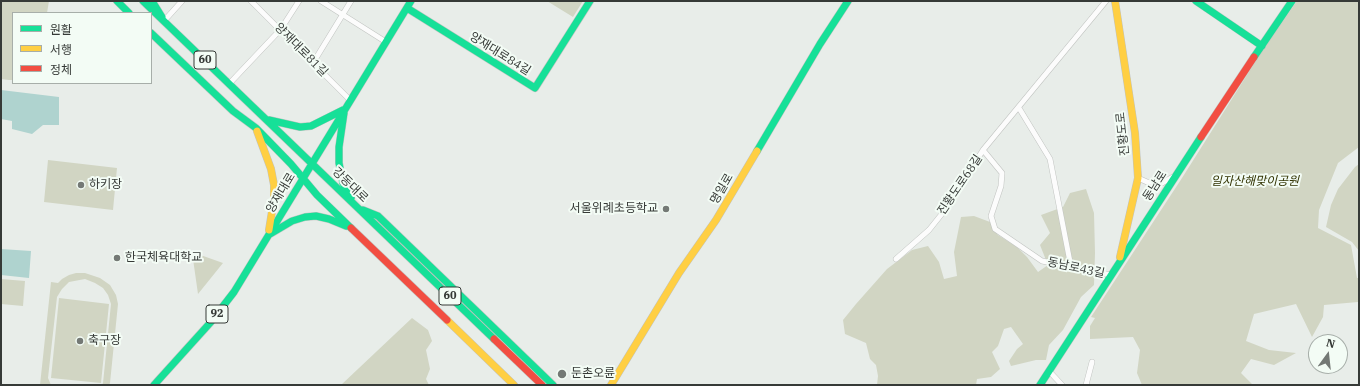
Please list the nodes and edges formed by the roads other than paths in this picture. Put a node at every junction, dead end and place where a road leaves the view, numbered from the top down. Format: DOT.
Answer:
graph roads {
  1 [pos="117,1"];
  2 [pos="143,1"];
  3 [pos="152,1"];
  4 [pos="182,1"];
  5 [pos="251,1"];
  6 [pos="299,1"];
  7 [pos="321,1"];
  8 [pos="351,1"];
  9 [pos="411,1"];
  10 [pos="590,1"];
  11 [pos="848,1"];
  12 [pos="1106,1"];
  13 [pos="1115,1"];
  14 [pos="1196,1"];
  15 [pos="1292,1"];
  16 [pos="407,8"];
  17 [pos="129,12"];
  18 [pos="342,15"];
  19 [pos="164,21"];
  20 [pos="281,29"];
  21 [pos="152,34"];
  22 [pos="386,42"];
  23 [pos="1262,46"];
  24 [pos="313,63"];
  25 [pos="229,84"];
  26 [pos="350,100"];
  27 [pos="1019,108"];
  28 [pos="344,110"];
  29 [pos="267,119"];
  30 [pos="256,128"];
  31 [pos="983,150"];
  32 [pos="312,163"];
  33 [pos="1175,175"];
  34 [pos="1138,178"];
  35 [pos="303,179"];
  36 [pos="358,208"];
  37 [pos="351,228"];
  38 [pos="269,235"];
  39 [pos="896,259"];
  40 [pos="1119,263"];
  41 [pos="1071,267"];
  42 [pos="1111,275"];
  43 [pos="1092,362"];
  44 [pos="1049,371"];
  45 [pos="154,385"];
  46 [pos="514,385"];
  47 [pos="541,385"];
  48 [pos="553,385"];
  49 [pos="611,385"];
  50 [pos="1040,385"];
  51 [pos="1062,385"];
  52 [pos="1086,385"];
  1 -- 17 [label="main road"];
  2 -- 19 [label="main road, 강동대로 / 60"];
  3 -- 19 [label="main road"];
  4 -- 19 [label="street"];
  5 -- 20 [label="street, 양재대로81길"];
  6 -- 20 [label="street"];
  7 -- 18 [label="street"];
  8 -- 18 [label="street"];
  9 -- 16 [label="main road, 양재대로 / 92"];
  10 -- 16 [label="main road, 양재대로84길"];
  11 -- 49 [label="main road, 명일로"];
  12 -- 27 [label="street, 진황도로68길"];
  13 -- 34 [label="main road, 진황도로"];
  14 -- 23 [label="main road"];
  15 -- 23 [label="main road, 동남로"];
  16 -- 22 [label="main road, 양재대로 / 92"];
  18 -- 22 [label="street"];
  18 -- 24 [label="street"];
  19 -- 25 [label="main road, 강동대로 / 60"];
  20 -- 24 [label="street, 양재대로81길"];
  20 -- 25 [label="street"];
  21 -- 30 [label="main road, 60"];
  22 -- 26 [label="main road, 양재대로 / 92"];
  23 -- 33 [label="main road, 동남로"];
  24 -- 26 [label="street, 양재대로81길"];
  25 -- 29 [label="main road, 강동대로 / 60"];
  26 -- 28 [label="main road, 양재대로 / 92"];
  27 -- 31 [label="street, 진황도로68길"];
  27 -- 41 [label="street"];
  28 -- 29 [label="main road"];
  28 -- 32 [label="main road, 양재대로 / 92"];
  28 -- 36 [label="main road"];
  29 -- 32 [label="main road, 강동대로 / 60"];
  30 -- 35 [label="main road, 60"];
  30 -- 38 [label="main road"];
  31 -- 39 [label="street, 진황도로68길"];
  31 -- 41 [label="street, 동남로43길"];
  32 -- 35 [label="main road, 양재대로 / 92"];
  32 -- 36 [label="main road, 강동대로 / 60"];
  33 -- 34 [label="street"];
  33 -- 40 [label="main road, 동남로"];
  34 -- 40 [label="main road, 진황도로"];
  35 -- 37 [label="main road, 60"];
  35 -- 38 [label="main road, 양재대로 / 92"];
  36 -- 47 [label="main road, 강동대로 / 60"];
  36 -- 48 [label="main road"];
  37 -- 38 [label="main road"];
  37 -- 46 [label="main road, 60"];
  38 -- 45 [label="main road, 양재대로 / 92"];
  40 -- 42 [label="main road, 동남로"];
  41 -- 42 [label="street, 동남로43길"];
  42 -- 44 [label="main road, 동남로"];
  43 -- 52 [label="street"];
  44 -- 50 [label="main road, 동남로"];
  44 -- 51 [label="street"];
}
